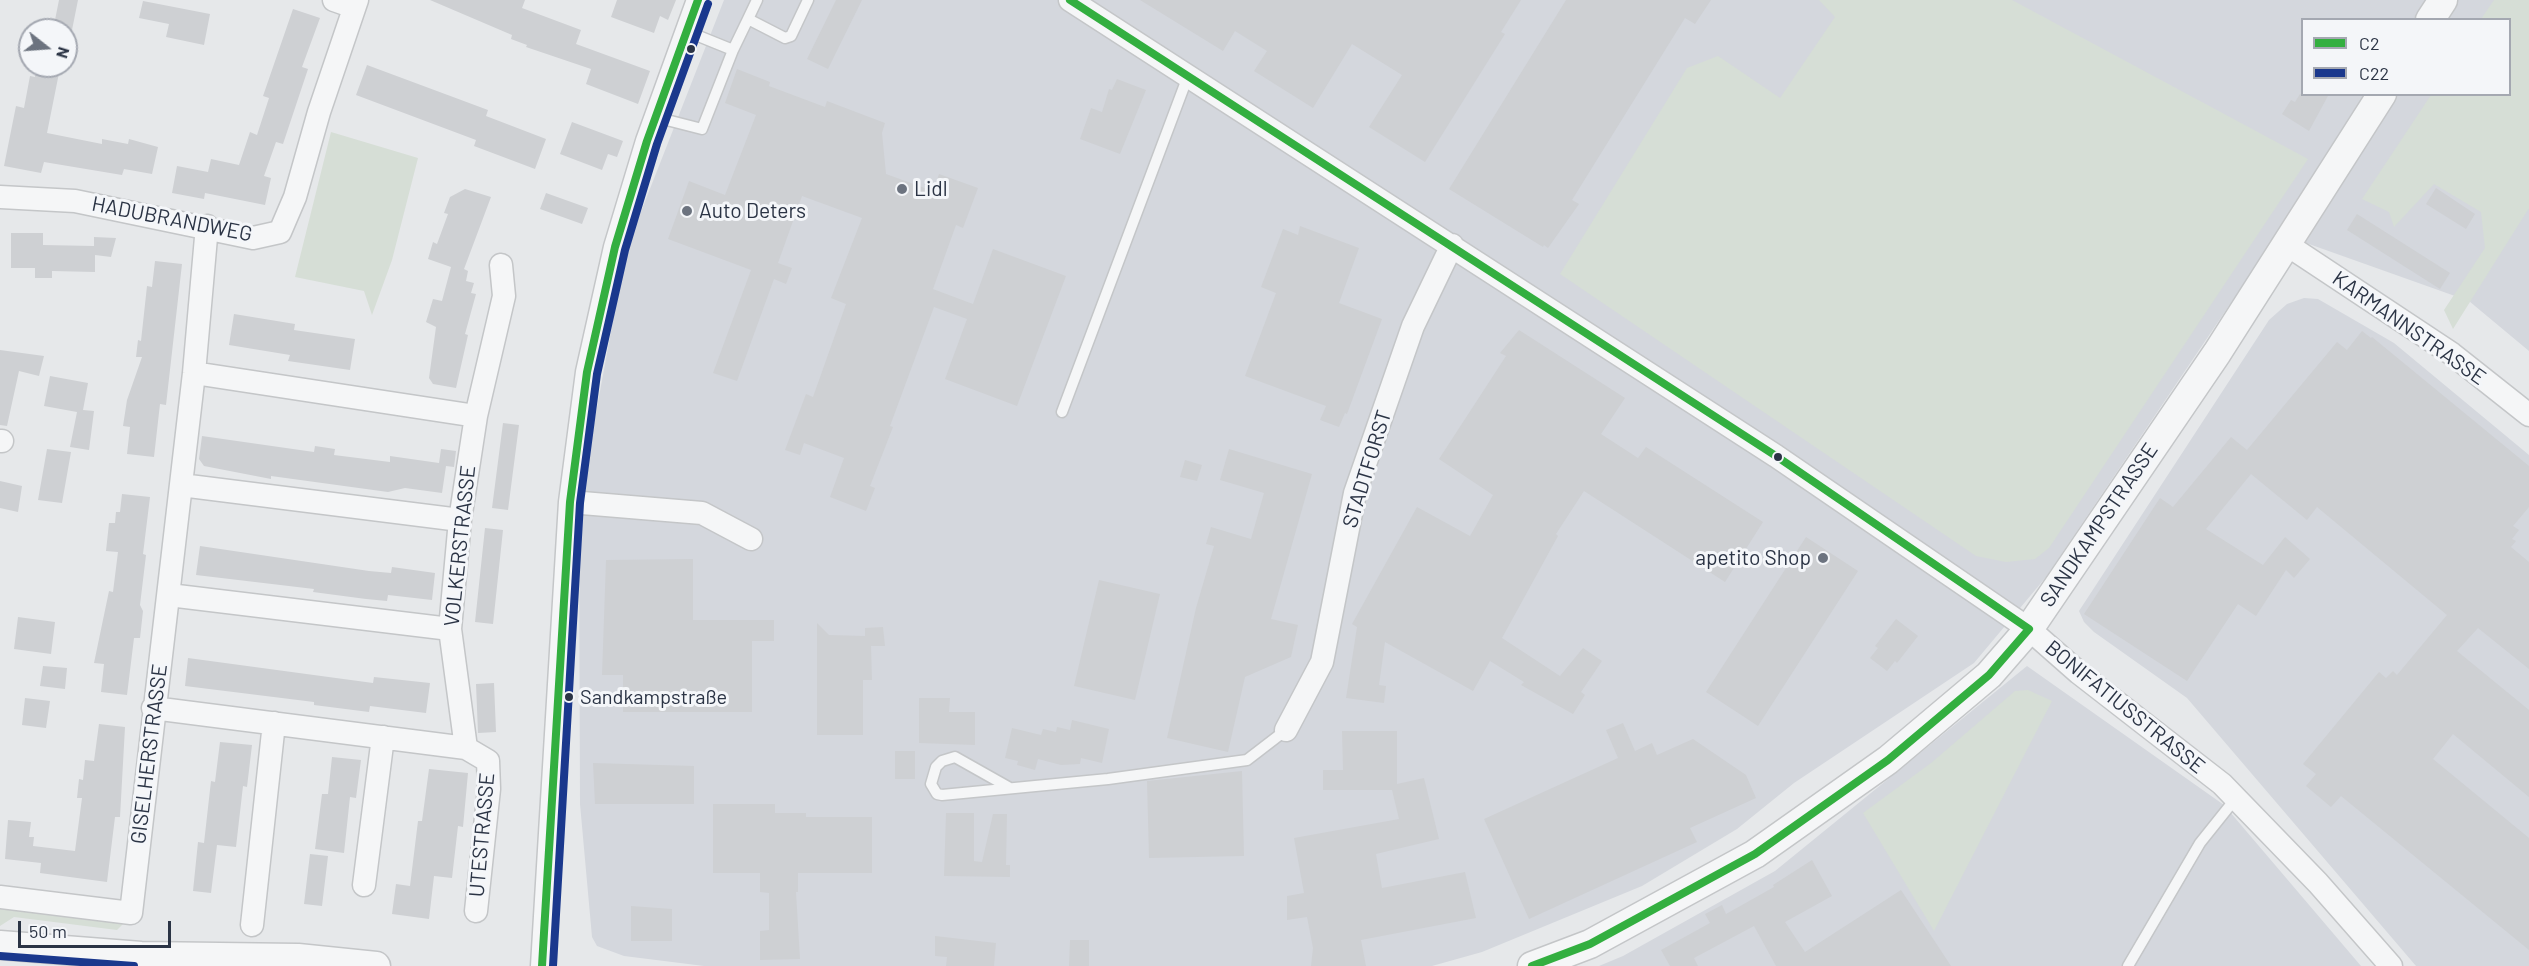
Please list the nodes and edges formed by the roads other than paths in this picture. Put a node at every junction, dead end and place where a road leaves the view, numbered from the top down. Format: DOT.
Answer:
graph roads {
  1 [pos="699,0"];
  2 [pos="757,0"];
  3 [pos="808,0"];
  4 [pos="1070,0"];
  5 [pos="2443,0"];
  6 [pos="348,2"];
  7 [pos="2431,18"];
  8 [pos="748,19"];
  9 [pos="686,31"];
  10 [pos="733,50"];
  11 [pos="1188,76"];
  12 [pos="2381,96"];
  13 [pos="655,117"];
  14 [pos="0,197"];
  15 [pos="207,226"];
  16 [pos="2286,244"];
  17 [pos="1452,245"];
  18 [pos="501,265"];
  19 [pos="194,373"];
  20 [pos="1062,412"];
  21 [pos="2529,414"];
  22 [pos="476,416"];
  23 [pos="181,485"];
  24 [pos="570,501"];
  25 [pos="460,520"];
  26 [pos="751,539"];
  27 [pos="169,595"];
  28 [pos="450,629"];
  29 [pos="2029,629"];
  30 [pos="153,708"];
  31 [pos="274,723"];
  32 [pos="1286,730"];
  33 [pos="383,737"];
  34 [pos="466,748"];
  35 [pos="1010,788"];
  36 [pos="2236,798"];
  37 [pos="364,885"];
  38 [pos="0,897"];
  39 [pos="476,911"];
  40 [pos="252,925"];
  41 [pos="0,945"];
  42 [pos="297,962"];
  43 [pos="376,966"];
  44 [pos="542,966"];
  45 [pos="1532,966"];
  46 [pos="2128,966"];
  47 [pos="2391,966"];
  1 -- 9 [label="street"];
  2 -- 8 [label="lane"];
  3 -- 8 [label="lane"];
  4 -- 11 [label="street, BONIFATIUSSTRASSE"];
  5 -- 7 [label="street"];
  6 -- 15 [label="street, HADUBRANDWEG"];
  8 -- 10 [label="lane"];
  9 -- 10 [label="lane"];
  9 -- 13 [label="street"];
  10 -- 13 [label="lane"];
  11 -- 17 [label="street, BONIFATIUSSTRASSE"];
  11 -- 20 [label="lane"];
  12 -- 16 [label="street, SANDKAMPSTRASSE"];
  13 -- 24 [label="street"];
  14 -- 15 [label="street, HADUBRANDWEG"];
  15 -- 19 [label="street, GISELHERSTRASSE"];
  16 -- 21 [label="street, KARMANNSTRASSE"];
  16 -- 29 [label="street, SANDKAMPSTRASSE"];
  17 -- 29 [label="street, BONIFATIUSSTRASSE"];
  17 -- 32 [label="street, STADTFORST"];
  18 -- 22 [label="street, VOLKERSTRASSE"];
  19 -- 22 [label="street"];
  19 -- 23 [label="street, GISELHERSTRASSE"];
  22 -- 25 [label="street, VOLKERSTRASSE"];
  23 -- 25 [label="street"];
  23 -- 27 [label="street, GISELHERSTRASSE"];
  24 -- 26 [label="street"];
  24 -- 44 [label="street"];
  25 -- 28 [label="street, VOLKERSTRASSE"];
  27 -- 28 [label="street"];
  27 -- 30 [label="street, GISELHERSTRASSE"];
  28 -- 34 [label="street, VOLKERSTRASSE"];
  29 -- 36 [label="street, BONIFATIUSSTRASSE"];
  29 -- 45 [label="street, SANDKAMPSTRASSE"];
  30 -- 31 [label="street, UTESTRASSE"];
  30 -- 38 [label="street, GISELHERSTRASSE"];
  31 -- 33 [label="street, UTESTRASSE"];
  31 -- 40 [label="street"];
  32 -- 35 [label="lane"];
  33 -- 34 [label="street, UTESTRASSE"];
  33 -- 37 [label="street"];
  34 -- 39 [label="street, UTESTRASSE"];
  35 -- 35 [label="lane"];
  36 -- 46 [label="lane"];
  36 -- 47 [label="street, BONIFATIUSSTRASSE"];
  41 -- 42 [label="street"];
  42 -- 43 [label="street"];
}
